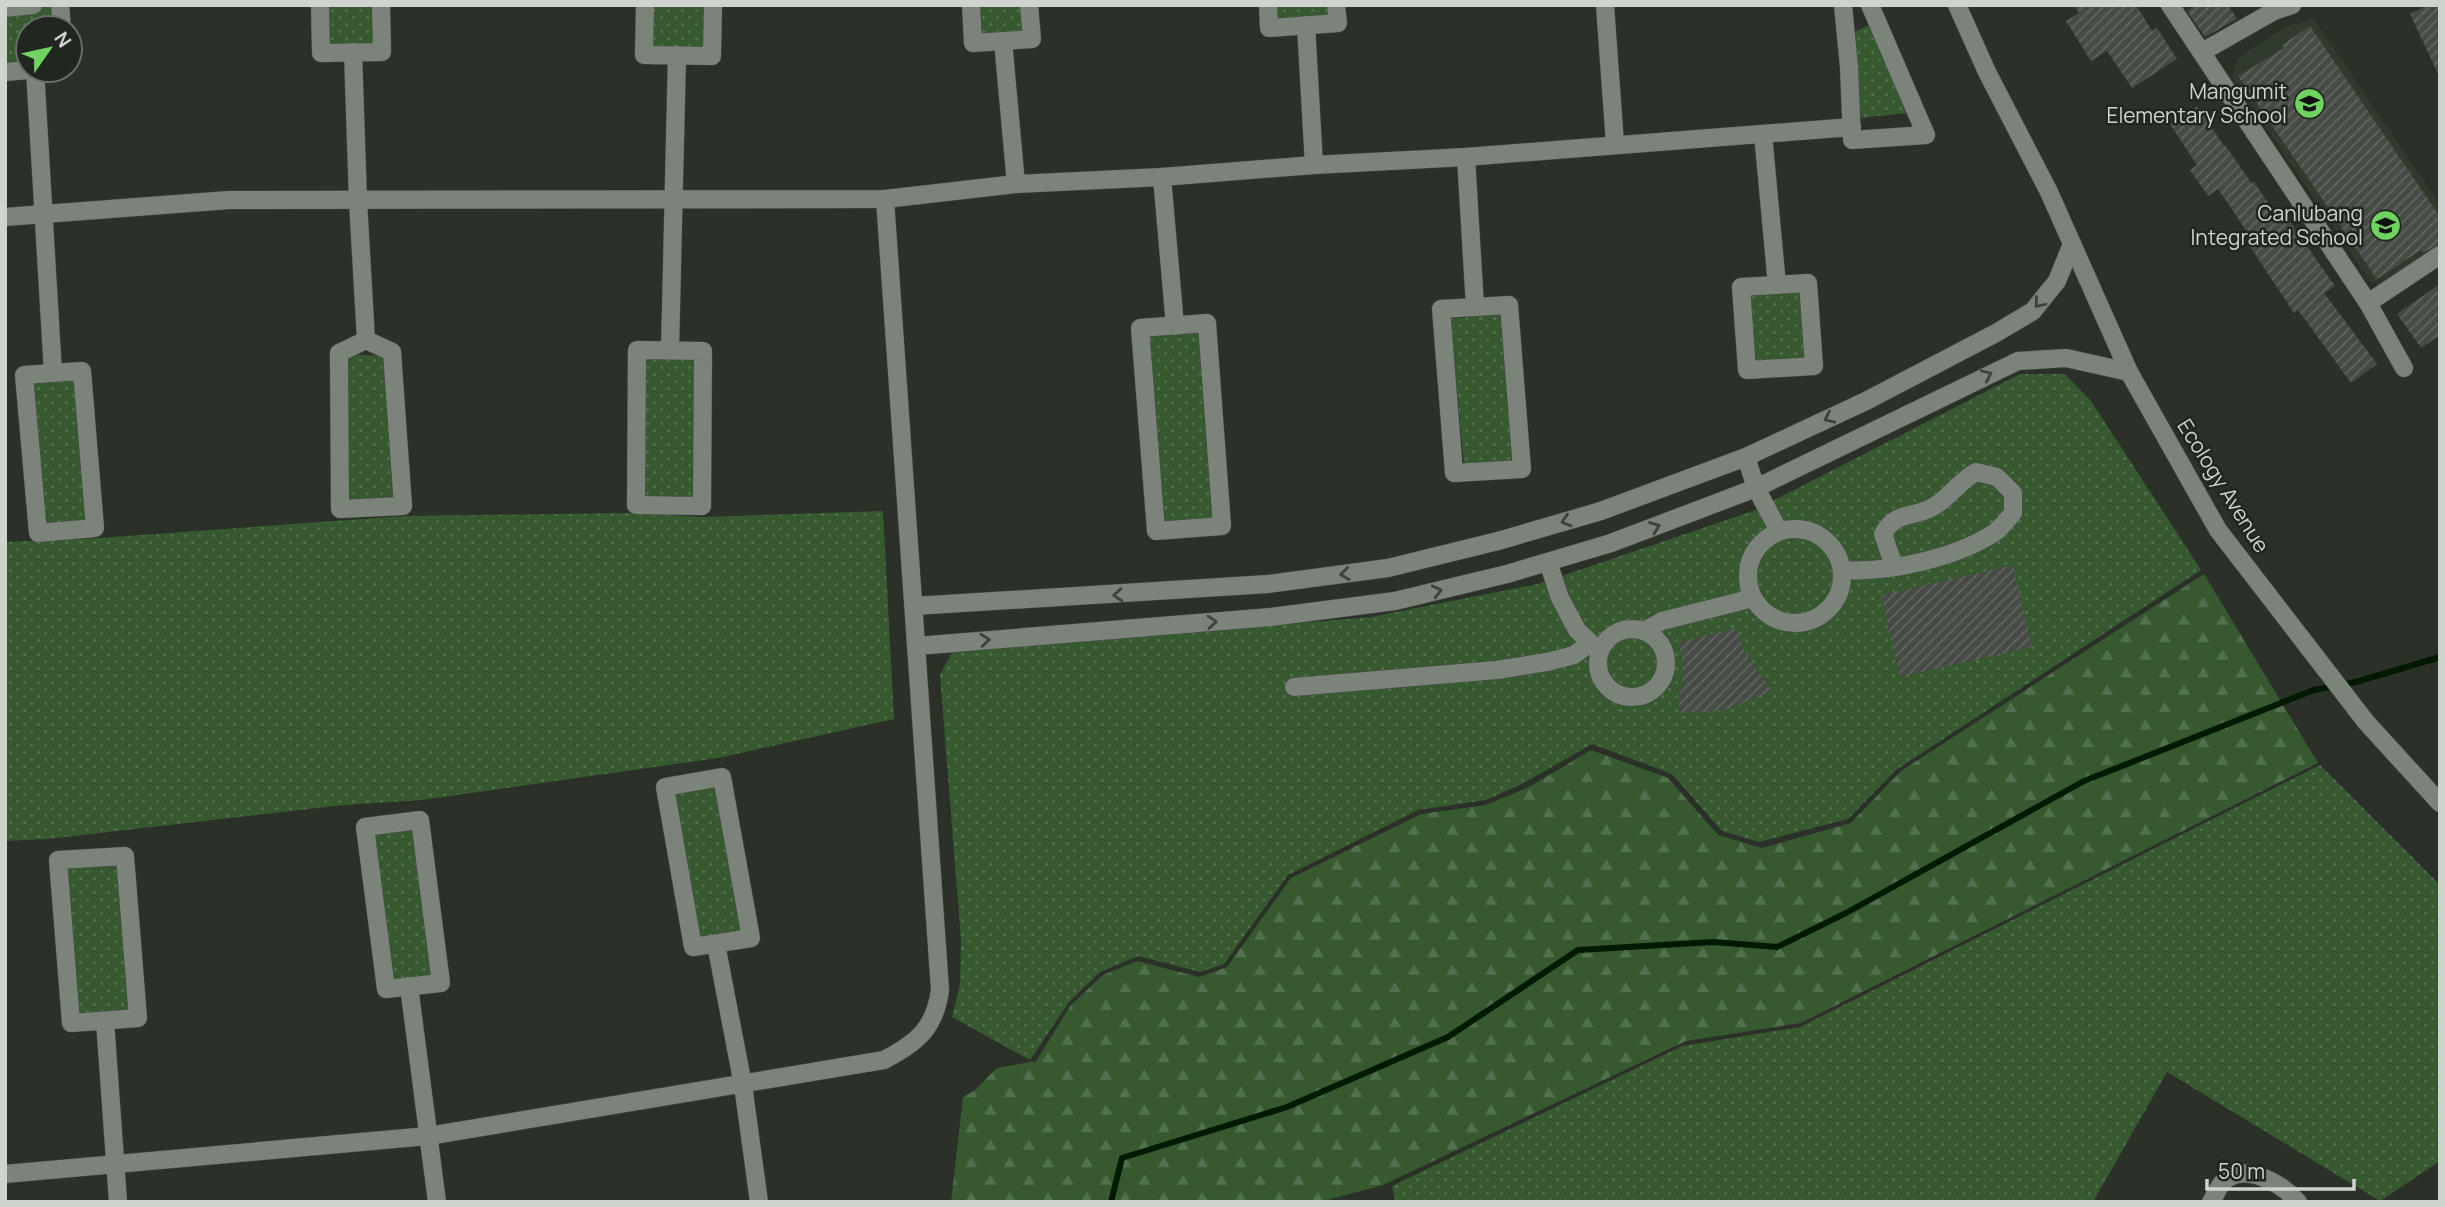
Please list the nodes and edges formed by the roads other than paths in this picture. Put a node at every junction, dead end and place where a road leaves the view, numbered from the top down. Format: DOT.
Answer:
graph roads {
  1 [pos="33,5"];
  2 [pos="320,5"];
  3 [pos="381,5"];
  4 [pos="645,5"];
  5 [pos="713,5"];
  6 [pos="971,5"];
  7 [pos="1029,5"];
  8 [pos="1268,5"];
  9 [pos="1336,5"];
  10 [pos="1605,5"];
  11 [pos="1843,5"];
  12 [pos="1870,5"];
  13 [pos="1957,5"];
  14 [pos="2170,5"];
  15 [pos="2292,5"];
  16 [pos="5,8"];
  17 [pos="1306,25"];
  18 [pos="1003,41"];
  19 [pos="353,52"];
  20 [pos="2202,52"];
  21 [pos="677,55"];
  22 [pos="36,84"];
  23 [pos="1852,127"];
  24 [pos="1763,134"];
  25 [pos="1615,144"];
  26 [pos="1466,157"];
  27 [pos="1314,164"];
  28 [pos="1161,177"];
  29 [pos="1016,184"];
  30 [pos="885,199"];
  31 [pos="674,200"];
  32 [pos="358,201"];
  33 [pos="43,213"];
  34 [pos="5,217"];
  35 [pos="2072,244"];
  36 [pos="2440,255"];
  37 [pos="1777,285"];
  38 [pos="2368,303"];
  39 [pos="1475,307"];
  40 [pos="1175,326"];
  41 [pos="366,340"];
  42 [pos="670,350"];
  43 [pos="1945,360"];
  44 [pos="2404,368"];
  45 [pos="2129,372"];
  46 [pos="53,373"];
  47 [pos="1964,386"];
  48 [pos="1866,401"];
  49 [pos="1879,428"];
  50 [pos="1746,457"];
  51 [pos="1756,488"];
  52 [pos="1779,531"];
  53 [pos="1548,562"];
  54 [pos="1894,566"];
  55 [pos="1843,570"];
  56 [pos="1754,598"];
  57 [pos="914,606"];
  58 [pos="1644,631"];
  59 [pos="917,646"];
  60 [pos="1595,648"];
  61 [pos="1294,687"];
  62 [pos="2440,803"];
  63 [pos="716,944"];
  64 [pos="409,986"];
  65 [pos="105,1021"];
  66 [pos="743,1085"];
  67 [pos="428,1136"];
  68 [pos="115,1165"];
  69 [pos="5,1174"];
  70 [pos="118,1202"];
  71 [pos="438,1202"];
  72 [pos="759,1202"];
  73 [pos="2211,1202"];
  74 [pos="2298,1202"];
  1 -- 16 [label="street"];
  2 -- 19 [label="street"];
  3 -- 19 [label="street"];
  4 -- 21 [label="street"];
  5 -- 21 [label="street"];
  6 -- 18 [label="street"];
  7 -- 18 [label="street"];
  8 -- 17 [label="street"];
  9 -- 17 [label="street"];
  10 -- 25 [label="street"];
  11 -- 23 [label="street"];
  12 -- 23 [label="street"];
  13 -- 35 [label="street, Ecology Avenue"];
  14 -- 20 [label="street"];
  15 -- 20 [label="street"];
  17 -- 27 [label="street"];
  18 -- 29 [label="street"];
  19 -- 32 [label="street"];
  20 -- 38 [label="street"];
  21 -- 31 [label="street"];
  22 -- 33 [label="street"];
  23 -- 24 [label="street"];
  24 -- 25 [label="street"];
  24 -- 37 [label="street"];
  25 -- 26 [label="street"];
  26 -- 27 [label="street"];
  26 -- 39 [label="street"];
  27 -- 28 [label="street"];
  28 -- 29 [label="street"];
  28 -- 40 [label="street"];
  29 -- 30 [label="street"];
  30 -- 31 [label="street"];
  30 -- 57 [label="street"];
  31 -- 32 [label="street"];
  31 -- 42 [label="street"];
  32 -- 33 [label="street"];
  32 -- 41 [label="street"];
  33 -- 34 [label="street"];
  33 -- 46 [label="street"];
  35 -- 43 [label="street, one-way"];
  35 -- 45 [label="street, Ecology Avenue"];
  36 -- 38 [label="street"];
  37 -- 37 [label="street"];
  38 -- 44 [label="street"];
  39 -- 39 [label="street"];
  40 -- 40 [label="street"];
  41 -- 41 [label="street"];
  42 -- 42 [label="street"];
  43 -- 47 [label="street"];
  43 -- 48 [label="street"];
  47 -- 45 [label="street, one-way"];
  45 -- 62 [label="street, Ecology Avenue"];
  46 -- 46 [label="street"];
  47 -- 49 [label="street"];
  48 -- 49 [label="street"];
  48 -- 50 [label="street, one-way"];
  49 -- 51 [label="street"];
  50 -- 51 [label="street"];
  50 -- 57 [label="street, one-way"];
  51 -- 52 [label="street"];
  53 -- 51 [label="street, one-way"];
  52 -- 55 [label="street"];
  52 -- 56 [label="street"];
  59 -- 53 [label="street, one-way"];
  53 -- 60 [label="street"];
  54 -- 54 [label="street"];
  54 -- 55 [label="street"];
  55 -- 56 [label="street"];
  56 -- 58 [label="street"];
  57 -- 59 [label="street"];
  58 -- 60 [label="street"];
  58 -- 60 [label="street"];
  59 -- 66 [label="street"];
  60 -- 61 [label="street"];
  63 -- 63 [label="street"];
  63 -- 66 [label="street"];
  64 -- 64 [label="street"];
  64 -- 67 [label="street"];
  65 -- 65 [label="street"];
  65 -- 68 [label="street"];
  66 -- 67 [label="street"];
  66 -- 72 [label="street"];
  67 -- 68 [label="street"];
  67 -- 71 [label="street"];
  68 -- 69 [label="street"];
  68 -- 70 [label="street"];
  73 -- 74 [label="street"];
}
